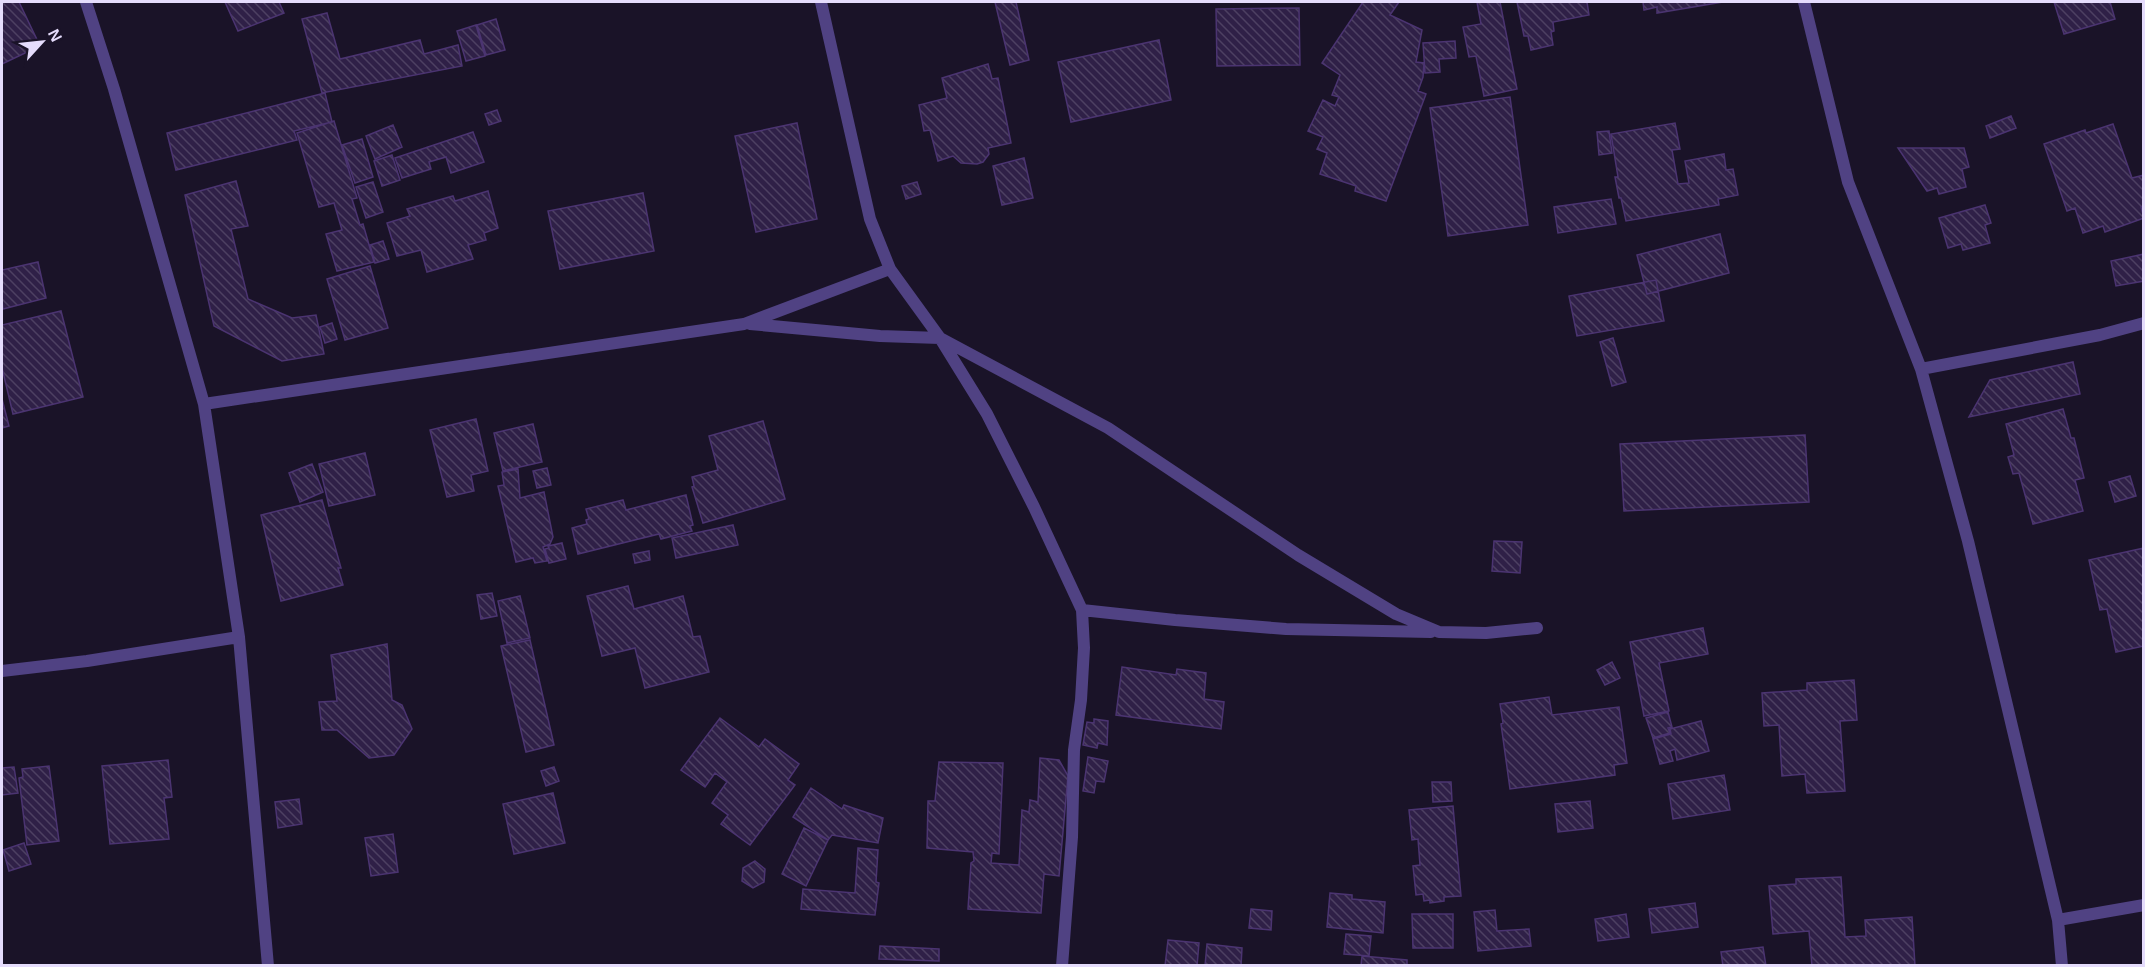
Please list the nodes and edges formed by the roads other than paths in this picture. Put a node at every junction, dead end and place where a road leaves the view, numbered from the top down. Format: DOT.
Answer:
graph roads {
  1 [pos="86,2"];
  2 [pos="821,2"];
  3 [pos="1804,2"];
  4 [pos="890,269"];
  5 [pos="2144,323"];
  6 [pos="744,324"];
  7 [pos="940,338"];
  8 [pos="1921,369"];
  9 [pos="204,404"];
  10 [pos="1082,610"];
  11 [pos="1537,628"];
  12 [pos="1439,632"];
  13 [pos="239,637"];
  14 [pos="2,671"];
  15 [pos="2144,905"];
  16 [pos="2058,920"];
  17 [pos="268,966"];
  18 [pos="1062,966"];
  19 [pos="2062,966"];
  1 -- 9 [label="street"];
  2 -- 4 [label="street"];
  3 -- 8 [label="street"];
  4 -- 6 [label="street"];
  4 -- 7 [label="street"];
  5 -- 8 [label="street"];
  6 -- 7 [label="street"];
  6 -- 9 [label="street"];
  7 -- 10 [label="street"];
  7 -- 12 [label="street"];
  8 -- 16 [label="street"];
  9 -- 13 [label="street"];
  10 -- 12 [label="street"];
  10 -- 18 [label="street"];
  11 -- 12 [label="street"];
  13 -- 14 [label="street"];
  13 -- 17 [label="street"];
  15 -- 16 [label="street"];
  16 -- 19 [label="street"];
}
